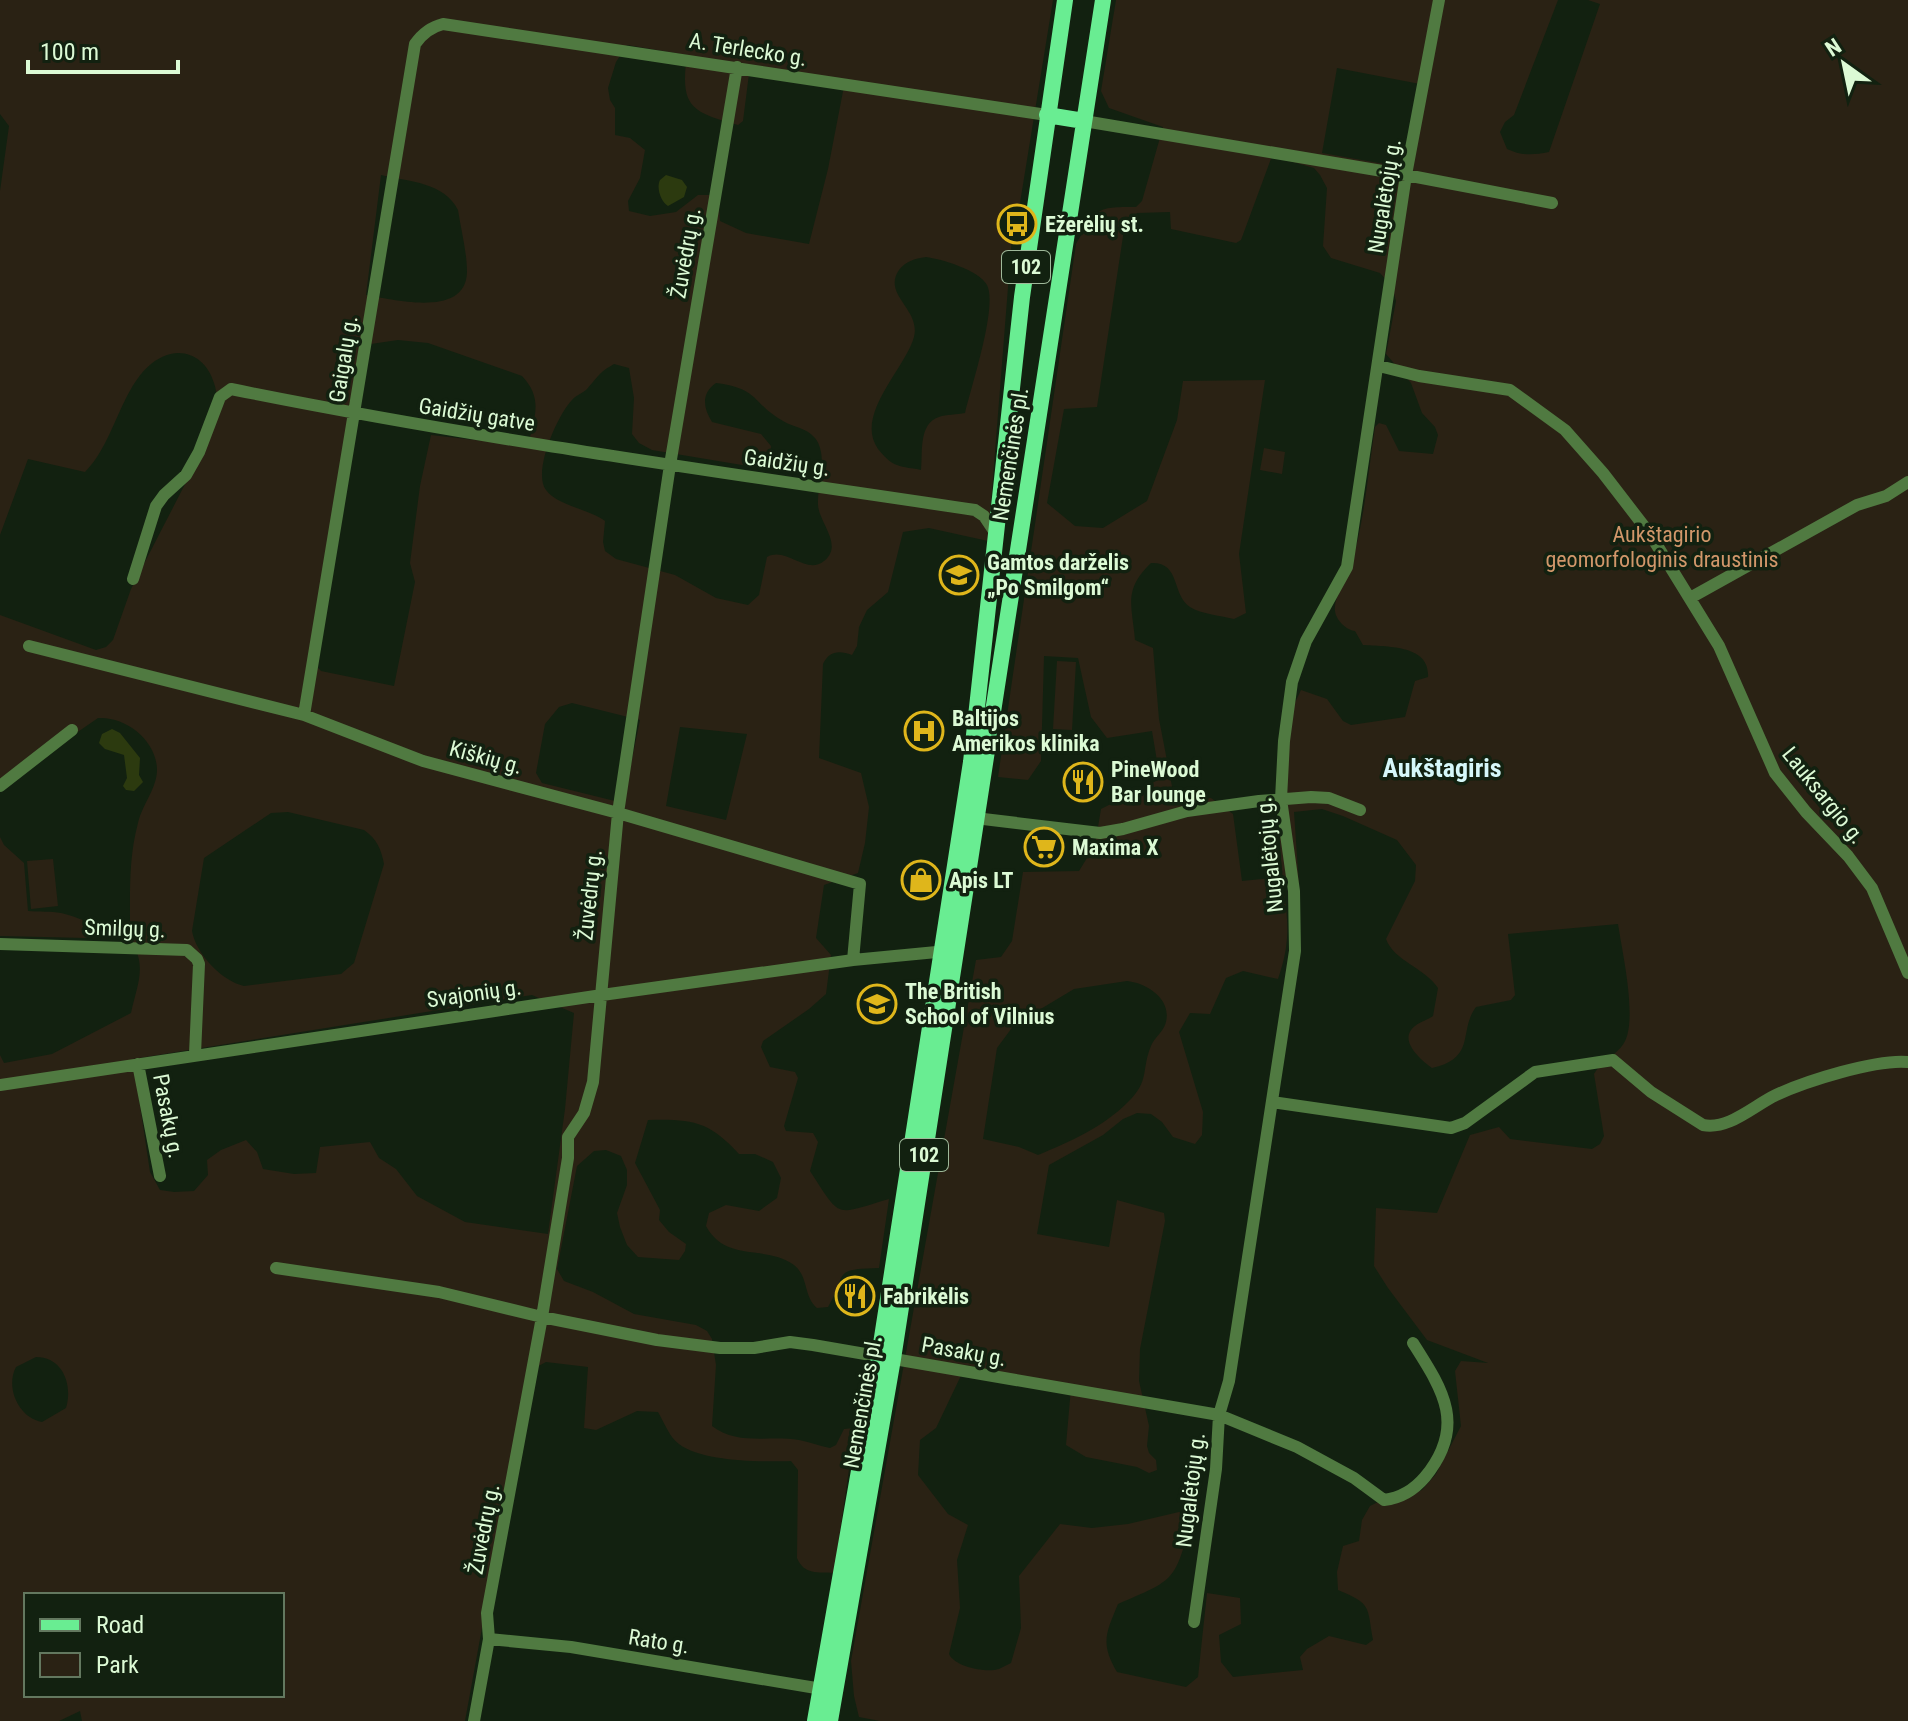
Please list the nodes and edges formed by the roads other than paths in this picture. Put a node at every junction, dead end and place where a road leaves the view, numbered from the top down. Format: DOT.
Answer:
graph roads {
  1 [pos="1065,0"];
  2 [pos="1103,0"];
  3 [pos="1439,2"];
  4 [pos="443,24"];
  5 [pos="737,67"];
  6 [pos="1047,115"];
  7 [pos="1084,121"];
  8 [pos="1406,175"];
  9 [pos="1552,203"];
  10 [pos="1379,366"];
  11 [pos="355,414"];
  12 [pos="593,453"];
  13 [pos="670,465"];
  14 [pos="1908,482"];
  15 [pos="1001,492"];
  16 [pos="975,510"];
  17 [pos="996,534"];
  18 [pos="133,579"];
  19 [pos="1690,598"];
  20 [pos="29,646"];
  21 [pos="304,715"];
  22 [pos="72,730"];
  23 [pos="0,786"];
  24 [pos="1281,799"];
  25 [pos="1360,810"];
  26 [pos="618,813"];
  27 [pos="975,818"];
  28 [pos="0,944"];
  29 [pos="949,951"];
  30 [pos="853,960"];
  31 [pos="1908,973"];
  32 [pos="602,995"];
  33 [pos="195,1054"];
  34 [pos="1908,1062"];
  35 [pos="138,1064"];
  36 [pos="0,1085"];
  37 [pos="1272,1102"];
  38 [pos="160,1176"];
  39 [pos="276,1268"];
  40 [pos="542,1317"];
  41 [pos="1413,1343"];
  42 [pos="886,1358"];
  43 [pos="1219,1415"];
  44 [pos="1194,1622"];
  45 [pos="489,1639"];
  46 [pos="822,1689"];
  47 [pos="474,1721"];
  48 [pos="815,1721"];
  49 [pos="830,1721"];
  1 -- 6 [label="main road, Nemenčinės pl. / 102"];
  2 -- 7 [label="main road, Nemenčinės pl. / 102"];
  3 -- 8 [label="street, Nugalėtojų g."];
  4 -- 5 [label="street, A. Terlecko g."];
  4 -- 11 [label="street, Gaigalų g."];
  5 -- 6 [label="street, A. Terlecko g."];
  5 -- 13 [label="street, Žuvėdrų g."];
  6 -- 7 [label="main road"];
  6 -- 15 [label="main road, Nemenčinės pl. / 102"];
  7 -- 8 [label="street"];
  7 -- 27 [label="main road, Nemenčinės pl. / 102"];
  8 -- 9 [label="street"];
  8 -- 10 [label="street, Nugalėtojų g."];
  10 -- 19 [label="street, Lauksargio g."];
  10 -- 24 [label="street, Nugalėtojų g."];
  11 -- 12 [label="street, Gaidžių gatve"];
  11 -- 18 [label="street, Gaidžių gatve"];
  11 -- 21 [label="street, Gaigalų g."];
  12 -- 13 [label="street, Gaidžių g."];
  13 -- 16 [label="street, Gaidžių g."];
  13 -- 26 [label="street, Žuvėdrų g."];
  14 -- 19 [label="street"];
  15 -- 16 [label="street"];
  15 -- 17 [label="main road, Nemenčinės pl. / 102"];
  16 -- 17 [label="street"];
  17 -- 29 [label="main road, Nemenčinės pl. / 102"];
  19 -- 31 [label="street, Lauksargio g."];
  20 -- 21 [label="street, Kiškių g."];
  21 -- 26 [label="street, Kiškių g."];
  22 -- 23 [label="street"];
  24 -- 25 [label="street"];
  24 -- 27 [label="street"];
  24 -- 37 [label="street, Nugalėtojų g."];
  26 -- 30 [label="street, Kiškių g."];
  26 -- 32 [label="street, Žuvėdrų g."];
  27 -- 29 [label="main road, Nemenčinės pl. / 102"];
  28 -- 33 [label="street, Smilgų g."];
  29 -- 30 [label="street, Svajonių g."];
  29 -- 42 [label="main road, Nemenčinės pl. / 102"];
  30 -- 32 [label="street, Svajonių g."];
  32 -- 33 [label="street, Svajonių g."];
  32 -- 40 [label="street, Žuvėdrų g."];
  33 -- 35 [label="street, Svajonių g."];
  34 -- 37 [label="street"];
  35 -- 36 [label="street, Svajonių g."];
  35 -- 38 [label="street, Pasakų g."];
  37 -- 43 [label="street, Nugalėtojų g."];
  39 -- 40 [label="street, Pasakų g."];
  40 -- 42 [label="street, Pasakų g."];
  40 -- 45 [label="street, Žuvėdrų g."];
  41 -- 43 [label="street, Pasakų g."];
  42 -- 43 [label="street, Pasakų g."];
  42 -- 46 [label="main road, Nemenčinės pl. / 102"];
  42 -- 49 [label="main road, Nemenčinės pl. / 102"];
  43 -- 44 [label="street, Nugalėtojų g."];
  45 -- 46 [label="street, Rato g."];
  45 -- 47 [label="street, Žuvėdrų g."];
  46 -- 48 [label="main road, Nemenčinės pl. / 102"];
}
